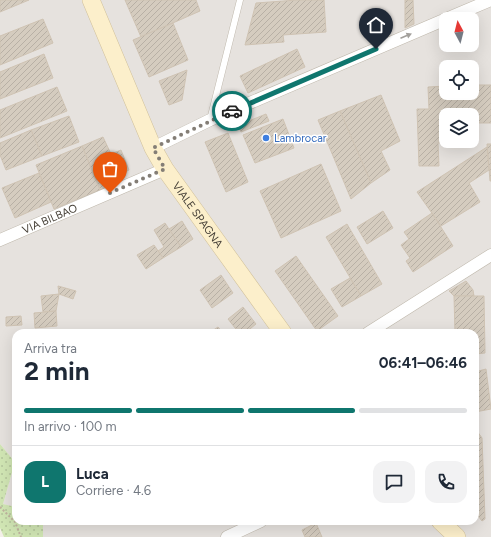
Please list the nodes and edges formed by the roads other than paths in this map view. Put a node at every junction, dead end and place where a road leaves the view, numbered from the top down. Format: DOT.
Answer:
graph roads {
  1 [pos="91,0"];
  2 [pos="240,0"];
  3 [pos="491,0"];
  4 [pos="463,12"];
  5 [pos="439,22"];
  6 [pos="210,120"];
  7 [pos="153,148"];
  8 [pos="165,169"];
  9 [pos="0,240"];
  10 [pos="491,255"];
  11 [pos="280,329"];
  12 [pos="374,329"];
  13 [pos="252,525"];
  14 [pos="443,525"];
  15 [pos="444,525"];
  16 [pos="227,537"];
  17 [pos="451,537"];
  18 [pos="457,537"];
  1 -- 7 [label="street, VIALE SPAGNA"];
  2 -- 6 [label="lane"];
  3 -- 4 [label="street"];
  6 -- 5 [label="street, one-way"];
  6 -- 7 [label="street"];
  7 -- 8 [label="street, VIALE SPAGNA"];
  8 -- 9 [label="street, VIA BILBAO"];
  8 -- 11 [label="street, VIALE SPAGNA"];
  10 -- 12 [label="street"];
  13 -- 16 [label="street"];
  14 -- 17 [label="street"];
  15 -- 18 [label="street"];
}
